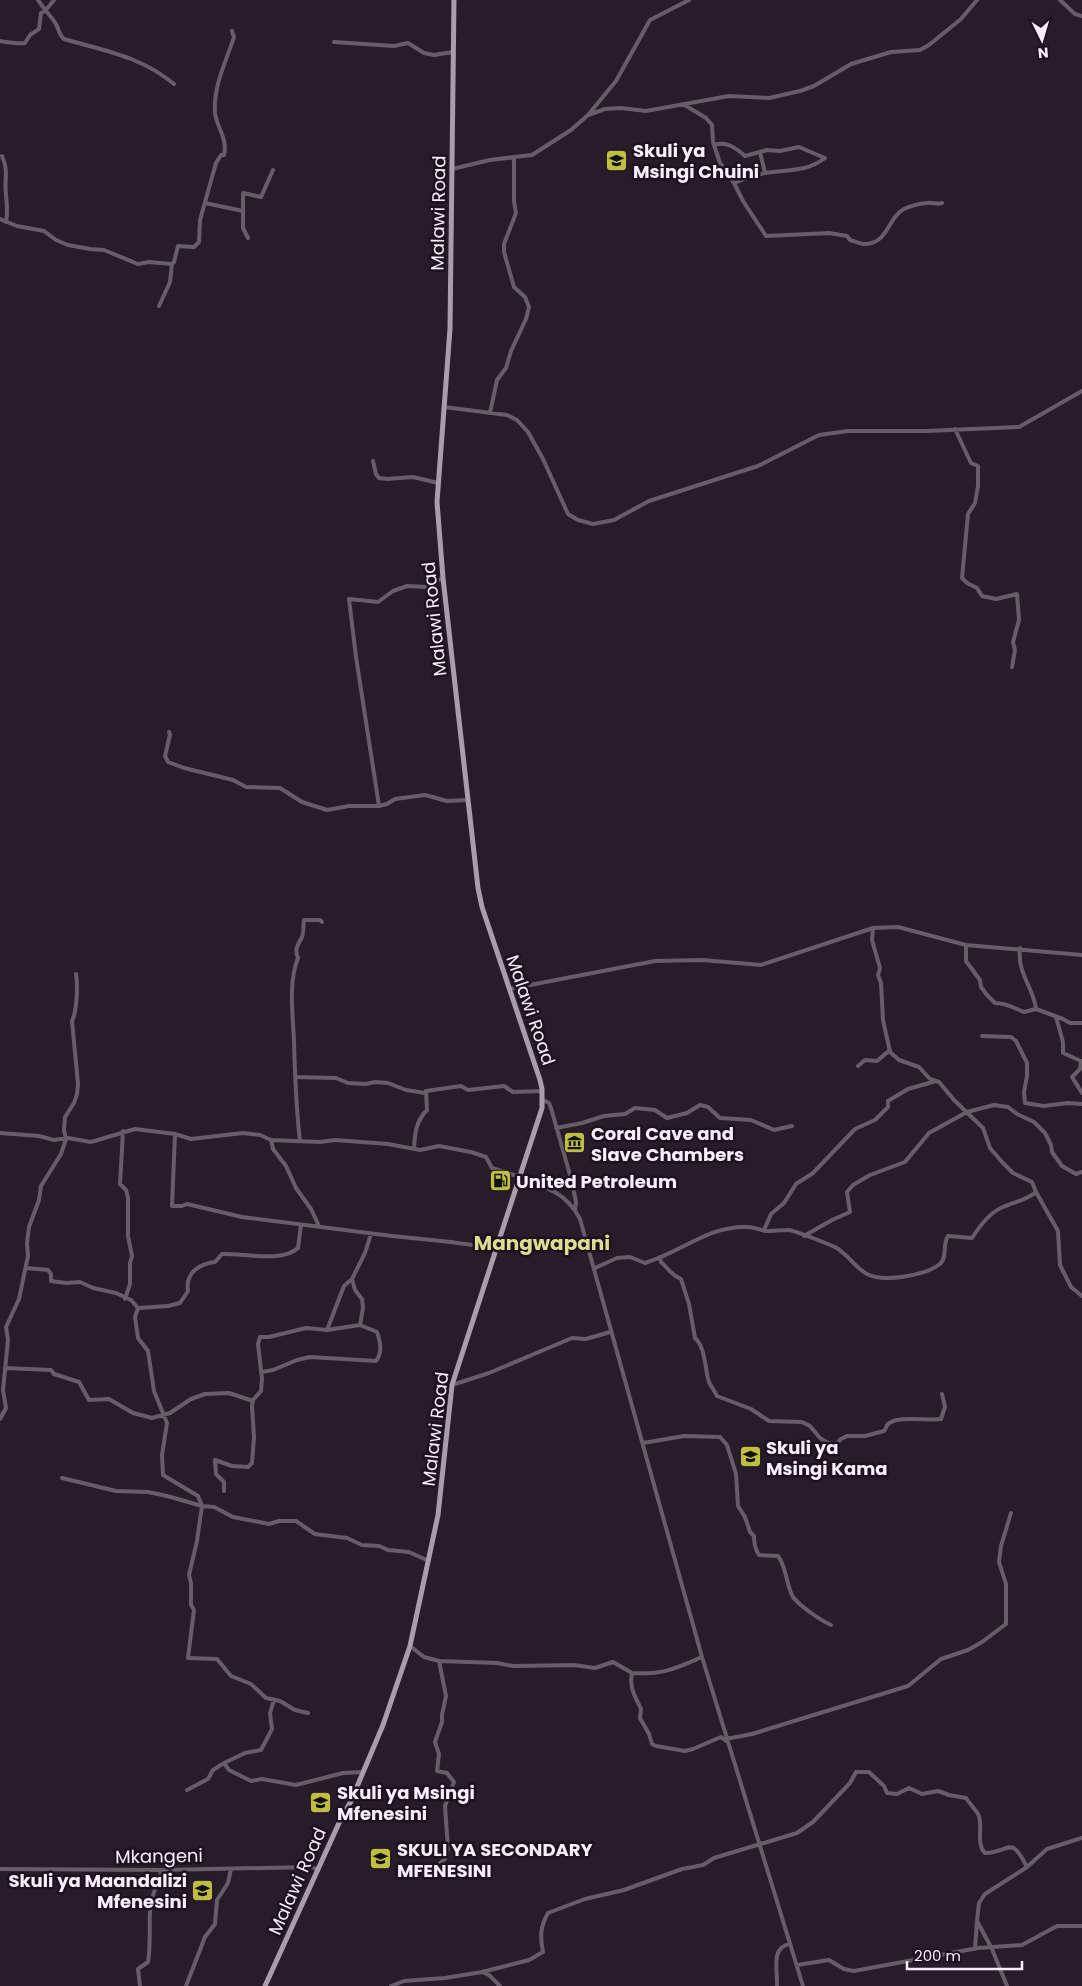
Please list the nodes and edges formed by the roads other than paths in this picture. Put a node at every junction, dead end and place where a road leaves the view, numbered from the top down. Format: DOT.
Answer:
graph roads {
  1 [pos="38,0"];
  2 [pos="54,0"];
  3 [pos="454,0"];
  4 [pos="689,0"];
  5 [pos="977,0"];
  6 [pos="1060,0"];
  7 [pos="45,11"];
  8 [pos="1082,16"];
  9 [pos="232,31"];
  10 [pos="0,41"];
  11 [pos="334,42"];
  12 [pos="453,52"];
  13 [pos="174,84"];
  14 [pos="683,104"];
  15 [pos="588,115"];
  16 [pos="714,144"];
  17 [pos="760,152"];
  18 [pos="2,156"];
  19 [pos="514,158"];
  20 [pos="452,169"];
  21 [pos="273,170"];
  22 [pos="765,173"];
  23 [pos="734,183"];
  24 [pos="205,203"];
  25 [pos="942,203"];
  26 [pos="243,211"];
  27 [pos="0,218"];
  28 [pos="6,222"];
  29 [pos="248,238"];
  30 [pos="172,264"];
  31 [pos="159,306"];
  32 [pos="1082,391"];
  33 [pos="443,407"];
  34 [pos="490,413"];
  35 [pos="955,429"];
  36 [pos="373,461"];
  37 [pos="438,483"];
  38 [pos="443,578"];
  39 [pos="1012,667"];
  40 [pos="169,732"];
  41 [pos="467,800"];
  42 [pos="379,806"];
  43 [pos="322,922"];
  44 [pos="873,928"];
  45 [pos="966,945"];
  46 [pos="1020,948"];
  47 [pos="1082,955"];
  48 [pos="76,974"];
  49 [pos="509,989"];
  50 [pos="1036,1009"];
  51 [pos="1056,1017"];
  52 [pos="1082,1023"];
  53 [pos="982,1036"];
  54 [pos="890,1050"];
  55 [pos="858,1066"];
  56 [pos="295,1077"];
  57 [pos="936,1081"];
  58 [pos="542,1091"];
  59 [pos="425,1093"];
  60 [pos="1082,1093"];
  61 [pos="542,1100"];
  62 [pos="1082,1104"];
  63 [pos="967,1112"];
  64 [pos="792,1126"];
  65 [pos="556,1128"];
  66 [pos="123,1132"];
  67 [pos="0,1133"];
  68 [pos="176,1134"];
  69 [pos="66,1139"];
  70 [pos="271,1140"];
  71 [pos="300,1141"];
  72 [pos="414,1148"];
  73 [pos="1082,1172"];
  74 [pos="519,1178"];
  75 [pos="1036,1192"];
  76 [pos="575,1210"];
  77 [pos="301,1225"];
  78 [pos="319,1226"];
  79 [pos="764,1230"];
  80 [pos="371,1234"];
  81 [pos="804,1236"];
  82 [pos="495,1251"];
  83 [pos="660,1257"];
  84 [pos="26,1268"];
  85 [pos="595,1268"];
  86 [pos="352,1279"];
  87 [pos="1082,1296"];
  88 [pos="125,1299"];
  89 [pos="138,1308"];
  90 [pos="1,1323"];
  91 [pos="360,1325"];
  92 [pos="6,1327"];
  93 [pos="327,1330"];
  94 [pos="610,1332"];
  95 [pos="5,1368"];
  96 [pos="262,1372"];
  97 [pos="452,1385"];
  98 [pos="942,1394"];
  99 [pos="253,1401"];
  100 [pos="165,1415"];
  101 [pos="0,1419"];
  102 [pos="643,1443"];
  103 [pos="62,1478"];
  104 [pos="224,1491"];
  105 [pos="202,1506"];
  106 [pos="1011,1513"];
  107 [pos="429,1560"];
  108 [pos="831,1626"];
  109 [pos="410,1646"];
  110 [pos="702,1657"];
  111 [pos="439,1661"];
  112 [pos="632,1673"];
  113 [pos="274,1700"];
  114 [pos="308,1713"];
  115 [pos="726,1740"];
  116 [pos="224,1763"];
  117 [pos="363,1772"];
  118 [pos="187,1790"];
  119 [pos="1082,1838"];
  120 [pos="759,1844"];
  121 [pos="231,1868"];
  122 [pos="1027,1868"];
  123 [pos="0,1869"];
  124 [pos="162,1870"];
  125 [pos="318,1870"];
  126 [pos="427,1874"];
  127 [pos="977,1921"];
  128 [pos="1082,1926"];
  129 [pos="790,1944"];
  130 [pos="974,1949"];
  131 [pos="992,1949"];
  132 [pos="797,1965"];
  133 [pos="482,1972"];
  134 [pos="140,1986"];
  135 [pos="186,1986"];
  136 [pos="265,1986"];
  137 [pos="390,1986"];
  138 [pos="500,1986"];
  139 [pos="777,1986"];
  140 [pos="803,1986"];
  141 [pos="1007,1986"];
  1 -- 7 [label="street"];
  2 -- 7 [label="street"];
  3 -- 12 [label="main road, Malawi Road"];
  4 -- 15 [label="street"];
  5 -- 14 [label="street"];
  6 -- 8 [label="street"];
  7 -- 10 [label="street"];
  7 -- 13 [label="street"];
  9 -- 24 [label="street"];
  11 -- 12 [label="street"];
  12 -- 20 [label="main road, Malawi Road"];
  14 -- 15 [label="street"];
  14 -- 16 [label="street"];
  15 -- 19 [label="street"];
  16 -- 17 [label="street"];
  16 -- 23 [label="street"];
  17 -- 22 [label="street"];
  17 -- 22 [label="street"];
  18 -- 28 [label="street"];
  19 -- 20 [label="street"];
  19 -- 34 [label="street"];
  20 -- 33 [label="main road, Malawi Road"];
  21 -- 26 [label="street"];
  22 -- 23 [label="street"];
  23 -- 25 [label="street"];
  24 -- 26 [label="street"];
  24 -- 30 [label="street"];
  26 -- 29 [label="street"];
  27 -- 28 [label="street"];
  28 -- 30 [label="street"];
  30 -- 31 [label="street"];
  32 -- 35 [label="street"];
  33 -- 34 [label="street"];
  33 -- 37 [label="main road, Malawi Road"];
  34 -- 35 [label="street"];
  35 -- 39 [label="street"];
  36 -- 37 [label="street"];
  37 -- 38 [label="main road, Malawi Road"];
  38 -- 41 [label="main road, Malawi Road"];
  38 -- 42 [label="street"];
  40 -- 42 [label="street"];
  41 -- 42 [label="street"];
  41 -- 49 [label="main road, Malawi Road"];
  43 -- 56 [label="street"];
  44 -- 45 [label="street"];
  44 -- 49 [label="street"];
  44 -- 54 [label="street"];
  45 -- 46 [label="street"];
  45 -- 50 [label="street"];
  46 -- 47 [label="street"];
  46 -- 50 [label="street"];
  48 -- 69 [label="street"];
  49 -- 58 [label="main road, Malawi Road"];
  50 -- 51 [label="street"];
  51 -- 52 [label="street"];
  51 -- 60 [label="street"];
  53 -- 62 [label="street"];
  54 -- 55 [label="street"];
  54 -- 57 [label="street"];
  56 -- 59 [label="street"];
  56 -- 71 [label="street"];
  57 -- 63 [label="street"];
  57 -- 79 [label="street"];
  58 -- 59 [label="street"];
  58 -- 61 [label="main road, Malawi Road"];
  59 -- 72 [label="street"];
  61 -- 65 [label="street"];
  61 -- 74 [label="main road, Malawi Road"];
  63 -- 73 [label="street"];
  63 -- 75 [label="street"];
  63 -- 81 [label="street"];
  64 -- 65 [label="street"];
  65 -- 76 [label="street"];
  66 -- 68 [label="street"];
  66 -- 69 [label="street"];
  66 -- 88 [label="street"];
  67 -- 69 [label="street"];
  68 -- 70 [label="street"];
  68 -- 77 [label="street"];
  69 -- 84 [label="street"];
  70 -- 71 [label="street"];
  70 -- 78 [label="street"];
  71 -- 72 [label="street"];
  72 -- 74 [label="street"];
  74 -- 76 [label="street"];
  74 -- 82 [label="main road, Malawi Road"];
  75 -- 81 [label="street"];
  75 -- 87 [label="street"];
  76 -- 85 [label="street"];
  77 -- 78 [label="street"];
  77 -- 89 [label="street"];
  78 -- 80 [label="street"];
  79 -- 81 [label="street"];
  79 -- 83 [label="street"];
  80 -- 82 [label="street"];
  80 -- 86 [label="street"];
  82 -- 97 [label="main road, Malawi Road"];
  83 -- 85 [label="street"];
  83 -- 98 [label="street"];
  84 -- 88 [label="street"];
  84 -- 92 [label="street"];
  85 -- 94 [label="street"];
  86 -- 91 [label="street"];
  86 -- 93 [label="street"];
  88 -- 89 [label="street"];
  89 -- 100 [label="street"];
  90 -- 92 [label="street"];
  91 -- 93 [label="street"];
  91 -- 96 [label="street"];
  92 -- 95 [label="street"];
  93 -- 96 [label="street"];
  94 -- 97 [label="street"];
  94 -- 102 [label="street"];
  95 -- 100 [label="street"];
  95 -- 101 [label="street"];
  96 -- 99 [label="street"];
  97 -- 107 [label="main road, Malawi Road"];
  99 -- 100 [label="street"];
  99 -- 104 [label="street"];
  100 -- 105 [label="street"];
  102 -- 108 [label="street"];
  102 -- 110 [label="street"];
  103 -- 105 [label="street"];
  105 -- 107 [label="street"];
  105 -- 113 [label="street"];
  106 -- 115 [label="street"];
  107 -- 109 [label="main road, Malawi Road"];
  109 -- 111 [label="street"];
  109 -- 117 [label="main road, Malawi Road"];
  110 -- 112 [label="street"];
  110 -- 115 [label="street"];
  111 -- 112 [label="street"];
  111 -- 126 [label="street"];
  112 -- 115 [label="street"];
  113 -- 114 [label="street"];
  113 -- 116 [label="street"];
  115 -- 120 [label="street"];
  116 -- 117 [label="street"];
  116 -- 118 [label="street"];
  117 -- 125 [label="main road, Malawi Road"];
  119 -- 122 [label="street"];
  120 -- 122 [label="street"];
  120 -- 129 [label="street"];
  120 -- 133 [label="street"];
  121 -- 124 [label="street, Mkangeni"];
  121 -- 125 [label="street, Mkangeni"];
  121 -- 135 [label="street"];
  122 -- 127 [label="street"];
  123 -- 124 [label="street, Mkangeni"];
  124 -- 134 [label="street"];
  125 -- 136 [label="main road, Malawi Road"];
  127 -- 130 [label="street"];
  127 -- 131 [label="street"];
  128 -- 131 [label="street"];
  129 -- 132 [label="street"];
  129 -- 139 [label="street"];
  130 -- 131 [label="street"];
  130 -- 132 [label="street"];
  131 -- 141 [label="street"];
  132 -- 140 [label="street"];
  133 -- 137 [label="street"];
  133 -- 138 [label="street"];
}
